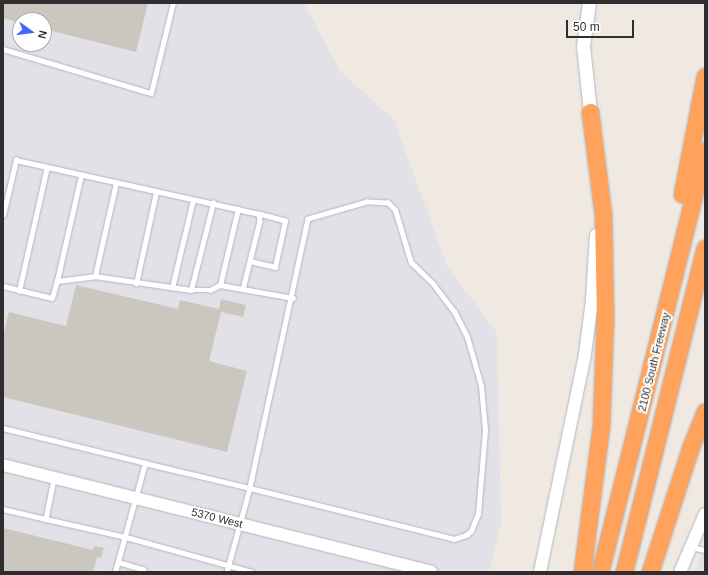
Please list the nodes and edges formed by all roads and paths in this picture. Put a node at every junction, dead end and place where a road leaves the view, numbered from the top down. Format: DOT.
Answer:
graph roads {
  1 [pos="173,3"];
  2 [pos="589,3"];
  3 [pos="3,48"];
  4 [pos="705,76"];
  5 [pos="590,112"];
  6 [pos="705,151"];
  7 [pos="47,167"];
  8 [pos="81,175"];
  9 [pos="116,183"];
  10 [pos="156,192"];
  11 [pos="193,200"];
  12 [pos="213,203"];
  13 [pos="238,209"];
  14 [pos="259,214"];
  15 [pos="3,215"];
  16 [pos="705,248"];
  17 [pos="250,261"];
  18 [pos="95,276"];
  19 [pos="57,281"];
  20 [pos="136,284"];
  21 [pos="220,285"];
  22 [pos="3,286"];
  23 [pos="172,288"];
  24 [pos="243,289"];
  25 [pos="191,290"];
  26 [pos="19,291"];
  27 [pos="705,294"];
  28 [pos="293,298"];
  29 [pos="705,412"];
  30 [pos="659,427"];
  31 [pos="3,428"];
  32 [pos="635,428"];
  33 [pos="145,463"];
  34 [pos="3,465"];
  35 [pos="54,478"];
  36 [pos="250,488"];
  37 [pos="136,498"];
  38 [pos="3,509"];
  39 [pos="705,514"];
  40 [pos="46,519"];
  41 [pos="240,524"];
  42 [pos="126,537"];
  43 [pos="689,546"];
  44 [pos="705,550"];
  45 [pos="118,562"];
  46 [pos="230,566"];
  47 [pos="416,570"];
  48 [pos="115,572"];
  49 [pos="145,572"];
  50 [pos="227,572"];
  51 [pos="252,572"];
  52 [pos="431,572"];
  53 [pos="540,572"];
  54 [pos="582,572"];
  55 [pos="600,572"];
  56 [pos="624,572"];
  57 [pos="650,572"];
  58 [pos="680,572"];
  1 -- 3 [label="lane"];
  2 -- 5 [label="main road"];
  4 -- 32 [label="highway"];
  5 -- 53 [label="street"];
  5 -- 54 [label="highway"];
  6 -- 32 [label="highway, 2100 South Freeway"];
  7 -- 8 [label="lane"];
  7 -- 15 [label="lane"];
  7 -- 26 [label="lane"];
  8 -- 9 [label="lane"];
  8 -- 19 [label="lane"];
  9 -- 10 [label="lane"];
  9 -- 18 [label="lane"];
  10 -- 11 [label="lane"];
  10 -- 20 [label="lane"];
  11 -- 12 [label="lane"];
  11 -- 23 [label="lane"];
  12 -- 13 [label="lane"];
  12 -- 25 [label="lane"];
  13 -- 14 [label="lane"];
  13 -- 21 [label="lane"];
  14 -- 17 [label="lane"];
  14 -- 17 [label="lane"];
  16 -- 30 [label="highway, 2100 South Freeway"];
  17 -- 24 [label="lane"];
  18 -- 19 [label="lane"];
  18 -- 20 [label="lane"];
  19 -- 26 [label="lane"];
  20 -- 23 [label="lane"];
  21 -- 24 [label="lane"];
  21 -- 25 [label="lane"];
  22 -- 26 [label="lane"];
  23 -- 25 [label="lane"];
  24 -- 28 [label="lane"];
  27 -- 30 [label="highway"];
  28 -- 36 [label="lane"];
  28 -- 36 [label="lane"];
  29 -- 57 [label="highway"];
  30 -- 56 [label="highway, 2100 South Freeway"];
  31 -- 33 [label="lane"];
  32 -- 55 [label="highway, 2100 South Freeway"];
  33 -- 36 [label="lane"];
  33 -- 37 [label="lane"];
  34 -- 35 [label="street, 5370 West"];
  35 -- 37 [label="street, 5370 West"];
  35 -- 40 [label="lane"];
  36 -- 41 [label="lane"];
  37 -- 41 [label="street, 5370 West"];
  37 -- 42 [label="lane"];
  38 -- 40 [label="lane"];
  39 -- 43 [label="street"];
  40 -- 42 [label="lane"];
  41 -- 46 [label="lane"];
  41 -- 47 [label="street, 5370 West"];
  42 -- 45 [label="lane"];
  42 -- 46 [label="lane"];
  43 -- 44 [label="lane"];
  43 -- 58 [label="street"];
  45 -- 48 [label="lane"];
  45 -- 49 [label="lane"];
  46 -- 50 [label="lane"];
  46 -- 51 [label="lane"];
  47 -- 52 [label="street, 5370 West"];
}
